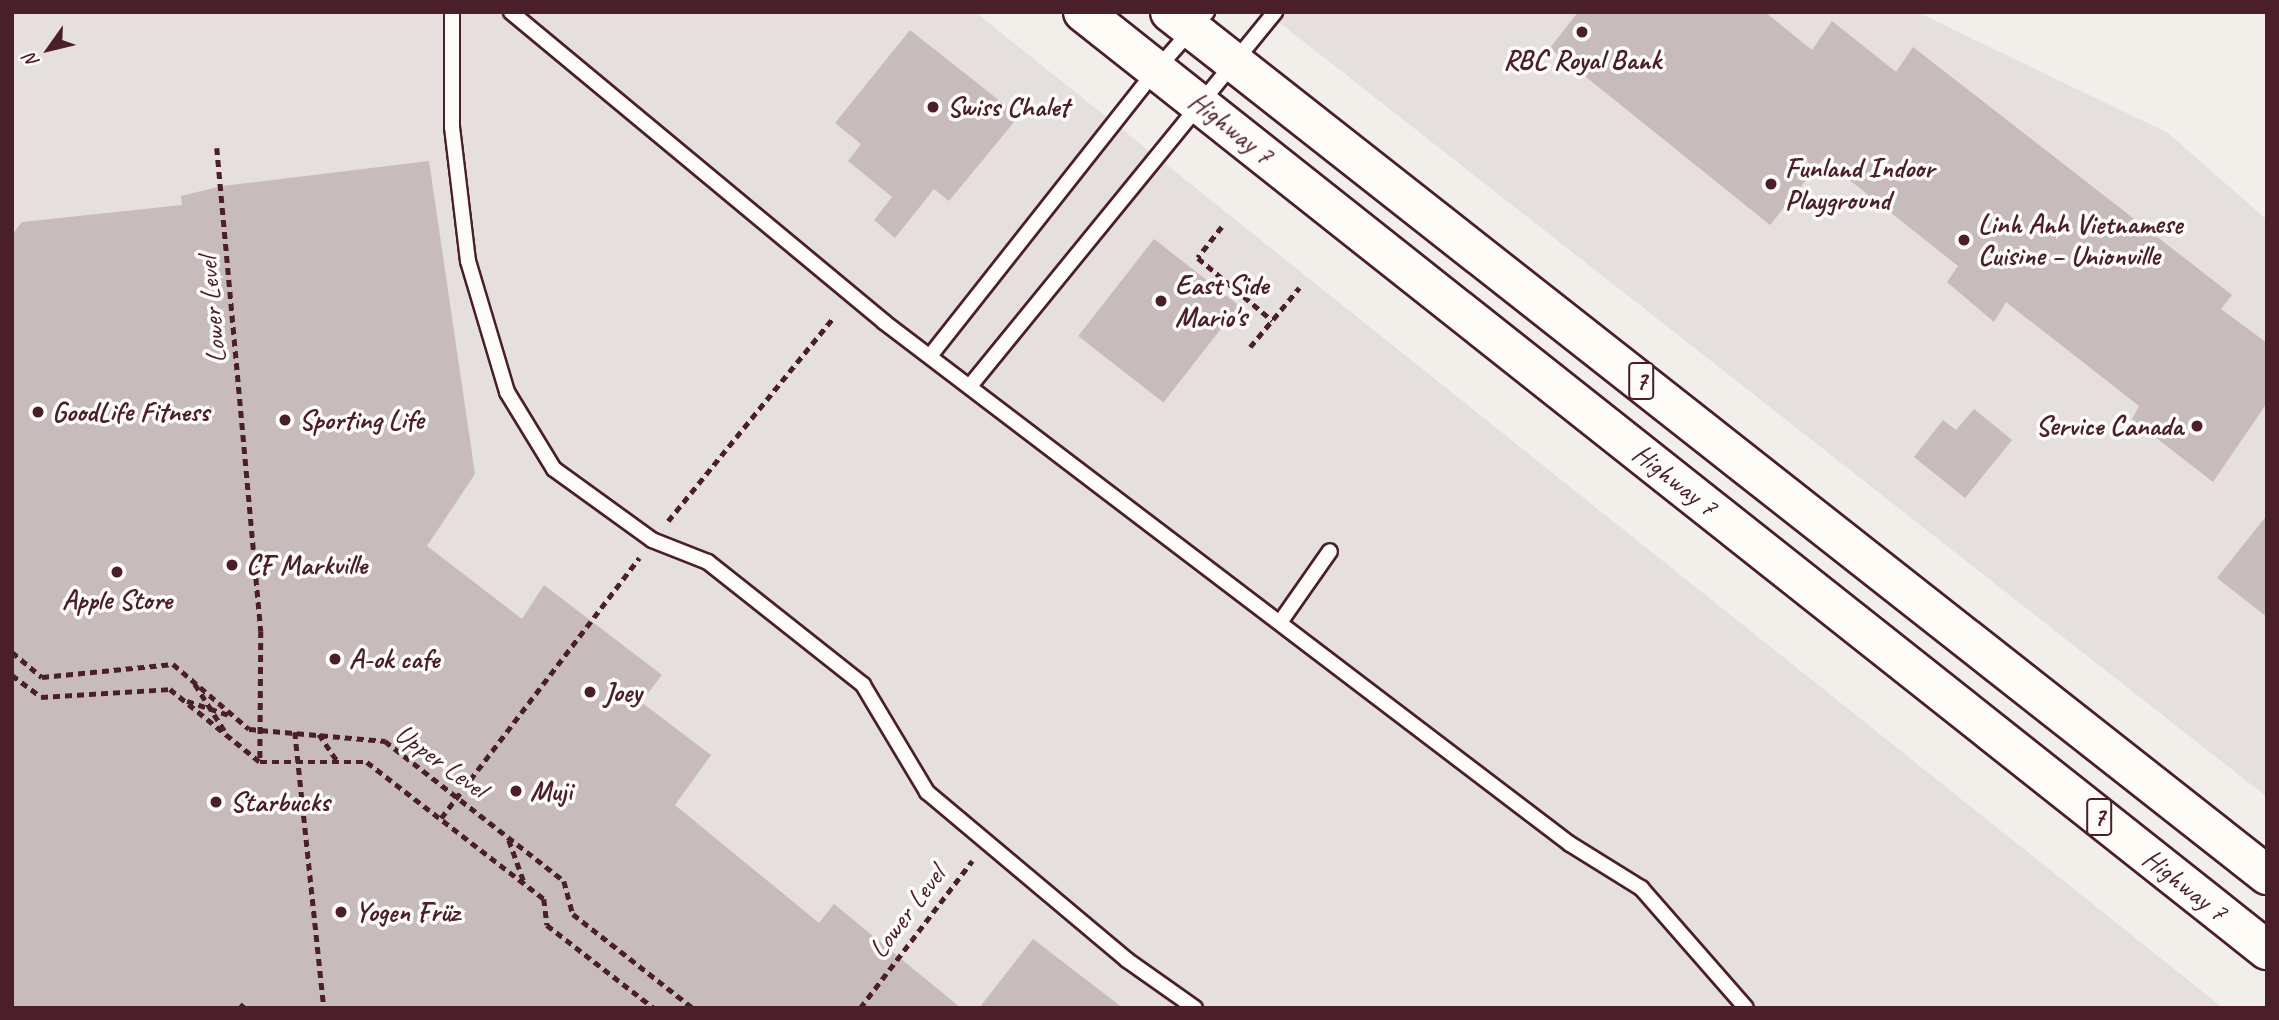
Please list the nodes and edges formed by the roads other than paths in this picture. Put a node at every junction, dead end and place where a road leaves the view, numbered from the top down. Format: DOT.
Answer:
graph roads {
  1 [pos="452,12"];
  2 [pos="511,12"];
  3 [pos="1083,12"];
  4 [pos="1275,12"];
  5 [pos="1190,18"];
  6 [pos="1235,60"];
  7 [pos="1157,69"];
  8 [pos="1198,101"];
  9 [pos="930,356"];
  10 [pos="970,386"];
  11 [pos="1330,551"];
  12 [pos="1281,621"];
  13 [pos="2267,875"];
  14 [pos="2267,950"];
  15 [pos="1195,1008"];
  16 [pos="1746,1008"];
  1 -- 15 [label="lane"];
  2 -- 9 [label="lane"];
  3 -- 7 [label="main road, Highway 7 / 7"];
  4 -- 6 [label="lane"];
  5 -- 6 [label="main road, Highway 7 / 7"];
  5 -- 7 [label="lane"];
  6 -- 8 [label="lane"];
  6 -- 13 [label="main road, Highway 7 / 7"];
  7 -- 8 [label="main road, Highway 7 / 7"];
  7 -- 9 [label="lane"];
  8 -- 10 [label="lane"];
  8 -- 14 [label="main road, Highway 7 / 7"];
  9 -- 10 [label="lane"];
  10 -- 12 [label="lane"];
  11 -- 12 [label="lane"];
  12 -- 16 [label="lane"];
}
